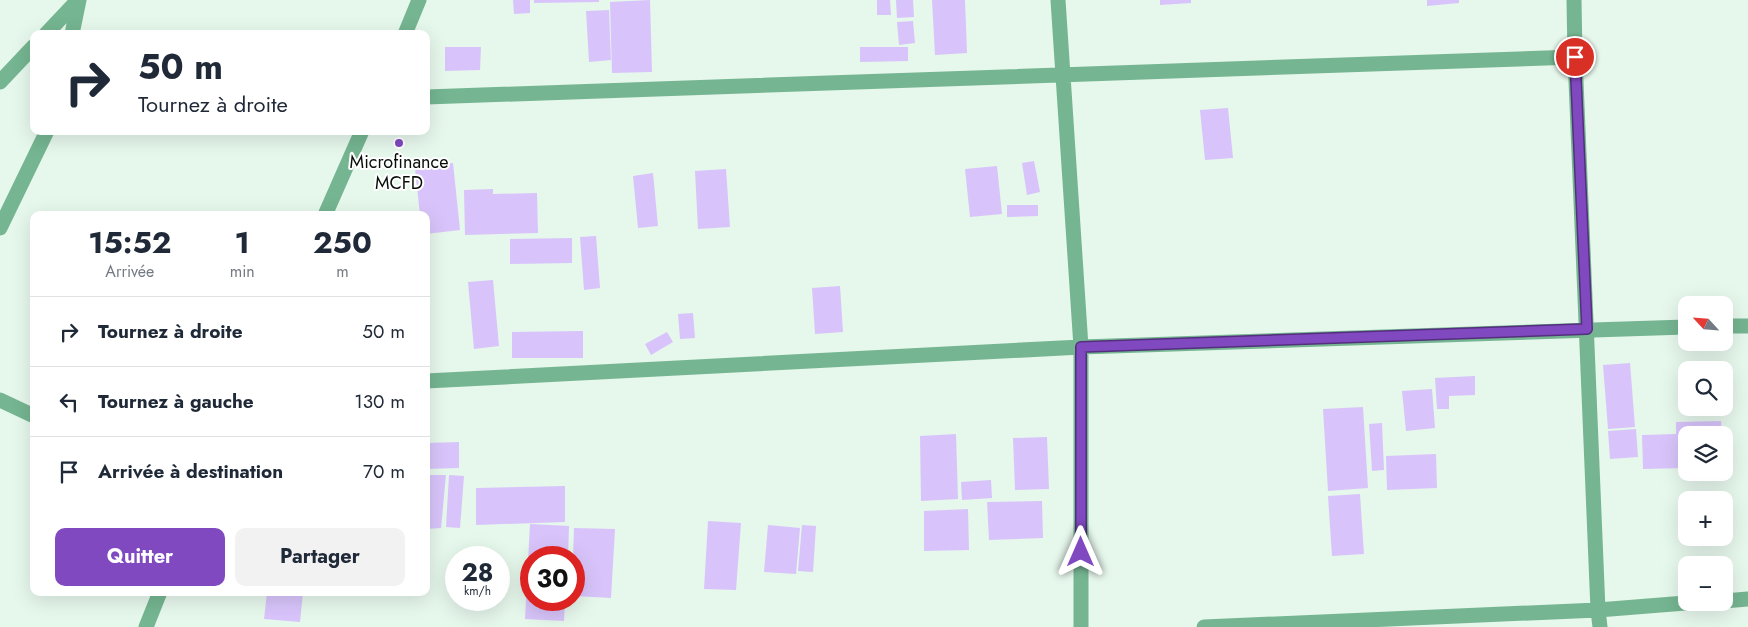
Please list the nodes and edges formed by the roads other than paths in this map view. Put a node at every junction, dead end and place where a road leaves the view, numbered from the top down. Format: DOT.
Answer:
graph roads {
  1 [pos="78,0"];
  2 [pos="419,0"];
  3 [pos="1058,0"];
  4 [pos="1574,0"];
  5 [pos="50,30"];
  6 [pos="73,30"];
  7 [pos="407,30"];
  8 [pos="30,50"];
  9 [pos="1575,57"];
  10 [pos="1063,75"];
  11 [pos="0,82"];
  12 [pos="430,97"];
  13 [pos="45,135"];
  14 [pos="360,135"];
  15 [pos="326,211"];
  16 [pos="0,228"];
  17 [pos="1733,326"];
  18 [pos="1748,326"];
  19 [pos="1678,327"];
  20 [pos="1587,329"];
  21 [pos="1081,347"];
  22 [pos="430,381"];
  23 [pos="0,400"];
  24 [pos="30,414"];
  25 [pos="158,596"];
  26 [pos="1748,599"];
  27 [pos="1733,600"];
  28 [pos="1678,604"];
  29 [pos="1598,610"];
  30 [pos="146,627"];
  31 [pos="1081,627"];
  32 [pos="1204,627"];
  33 [pos="1600,627"];
  1 -- 5 [label="street"];
  1 -- 6 [label="street"];
  2 -- 7 [label="street"];
  3 -- 10 [label="street"];
  4 -- 9 [label="street"];
  8 -- 11 [label="street"];
  9 -- 10 [label="street"];
  9 -- 20 [label="street"];
  10 -- 12 [label="street"];
  10 -- 21 [label="street"];
  13 -- 16 [label="street"];
  14 -- 15 [label="street"];
  17 -- 18 [label="street"];
  19 -- 20 [label="street"];
  20 -- 21 [label="street"];
  20 -- 29 [label="street"];
  21 -- 22 [label="street"];
  21 -- 31 [label="street"];
  23 -- 24 [label="street"];
  25 -- 30 [label="street"];
  26 -- 27 [label="street"];
  28 -- 29 [label="street"];
  29 -- 32 [label="street"];
  29 -- 33 [label="street"];
}
